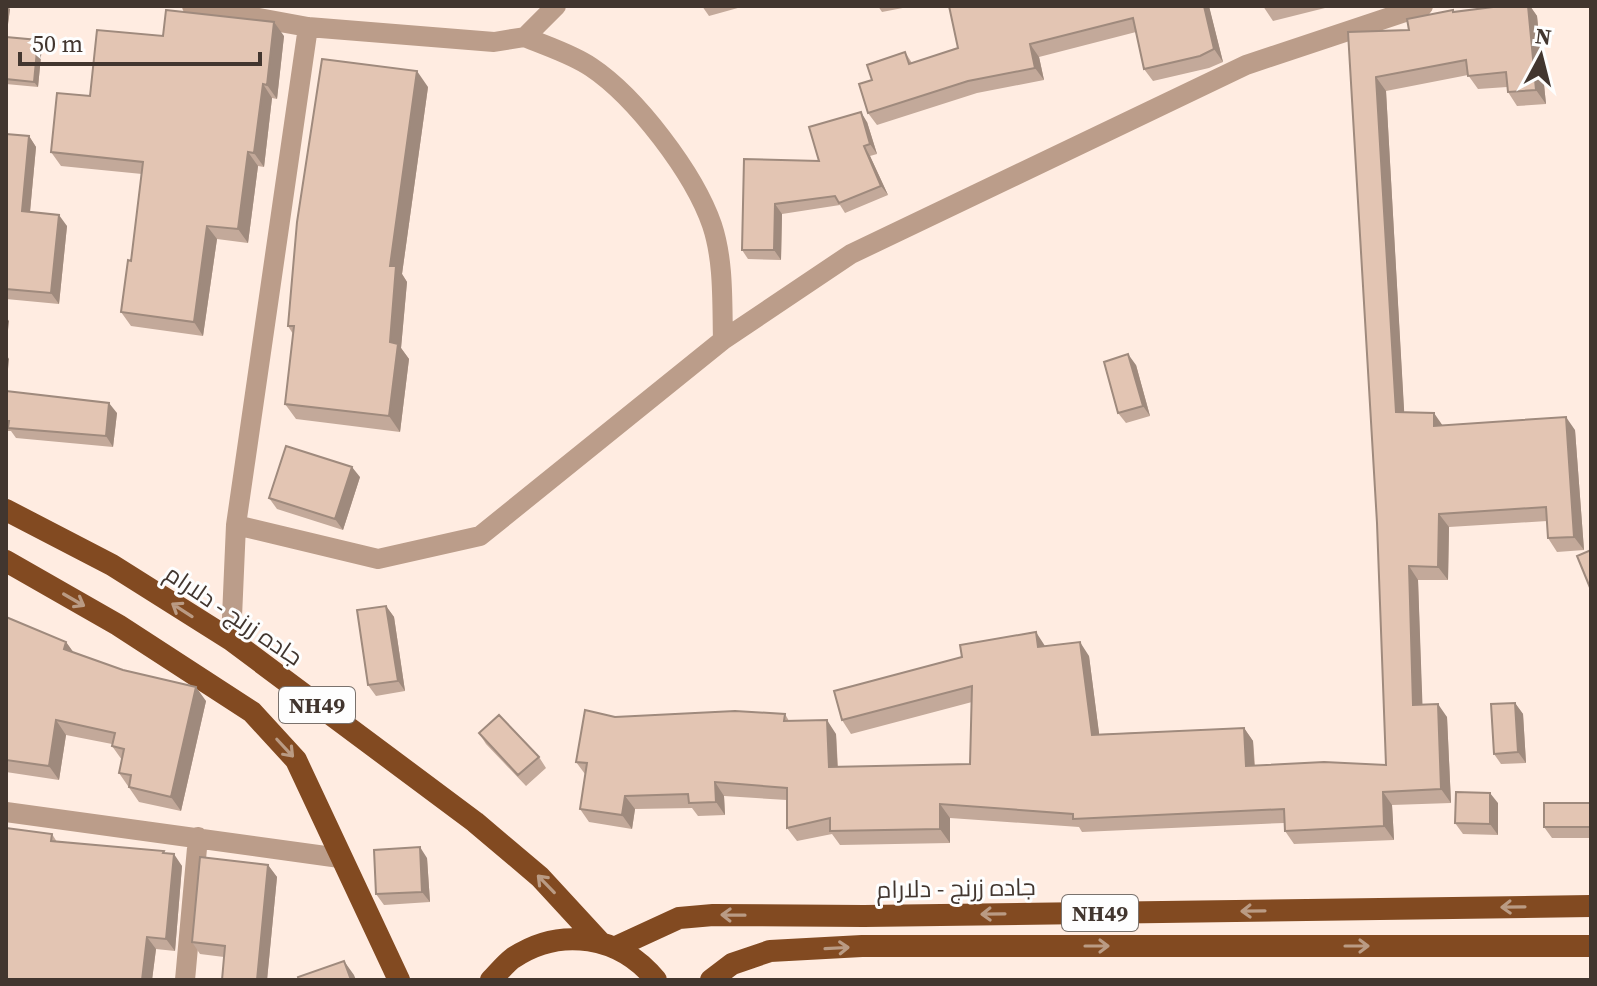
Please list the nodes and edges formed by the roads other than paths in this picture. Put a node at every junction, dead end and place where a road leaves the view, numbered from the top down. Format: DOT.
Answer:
graph roads {
  1 [pos="192,6"];
  2 [pos="556,6"];
  3 [pos="1423,6"];
  4 [pos="308,27"];
  5 [pos="525,37"];
  6 [pos="723,340"];
  7 [pos="6,510"];
  8 [pos="236,525"];
  9 [pos="6,561"];
  10 [pos="231,640"];
  11 [pos="6,812"];
  12 [pos="198,837"];
  13 [pos="340,858"];
  14 [pos="1591,906"];
  15 [pos="607,944"];
  16 [pos="1591,946"];
  17 [pos="185,980"];
  18 [pos="399,980"];
  19 [pos="491,980"];
  20 [pos="656,980"];
  21 [pos="711,980"];
  1 -- 4 [label="street"];
  2 -- 5 [label="street"];
  3 -- 6 [label="street"];
  4 -- 5 [label="street"];
  4 -- 8 [label="street"];
  5 -- 6 [label="street"];
  6 -- 8 [label="street"];
  10 -- 7 [label="highway, جاده زرنج - دلارام / NH49, one-way"];
  8 -- 10 [label="street"];
  9 -- 13 [label="highway, NH49, one-way"];
  15 -- 10 [label="highway, جاده زرنج - دلارام / NH49, one-way"];
  11 -- 12 [label="street"];
  12 -- 13 [label="street"];
  12 -- 17 [label="street"];
  13 -- 18 [label="highway, NH49"];
  14 -- 15 [label="highway, جاده زرنج - دلارام / NH49, one-way"];
  15 -- 19 [label="highway, NH49"];
  15 -- 20 [label="highway, NH49"];
  21 -- 16 [label="highway, NH49, one-way"];
}
